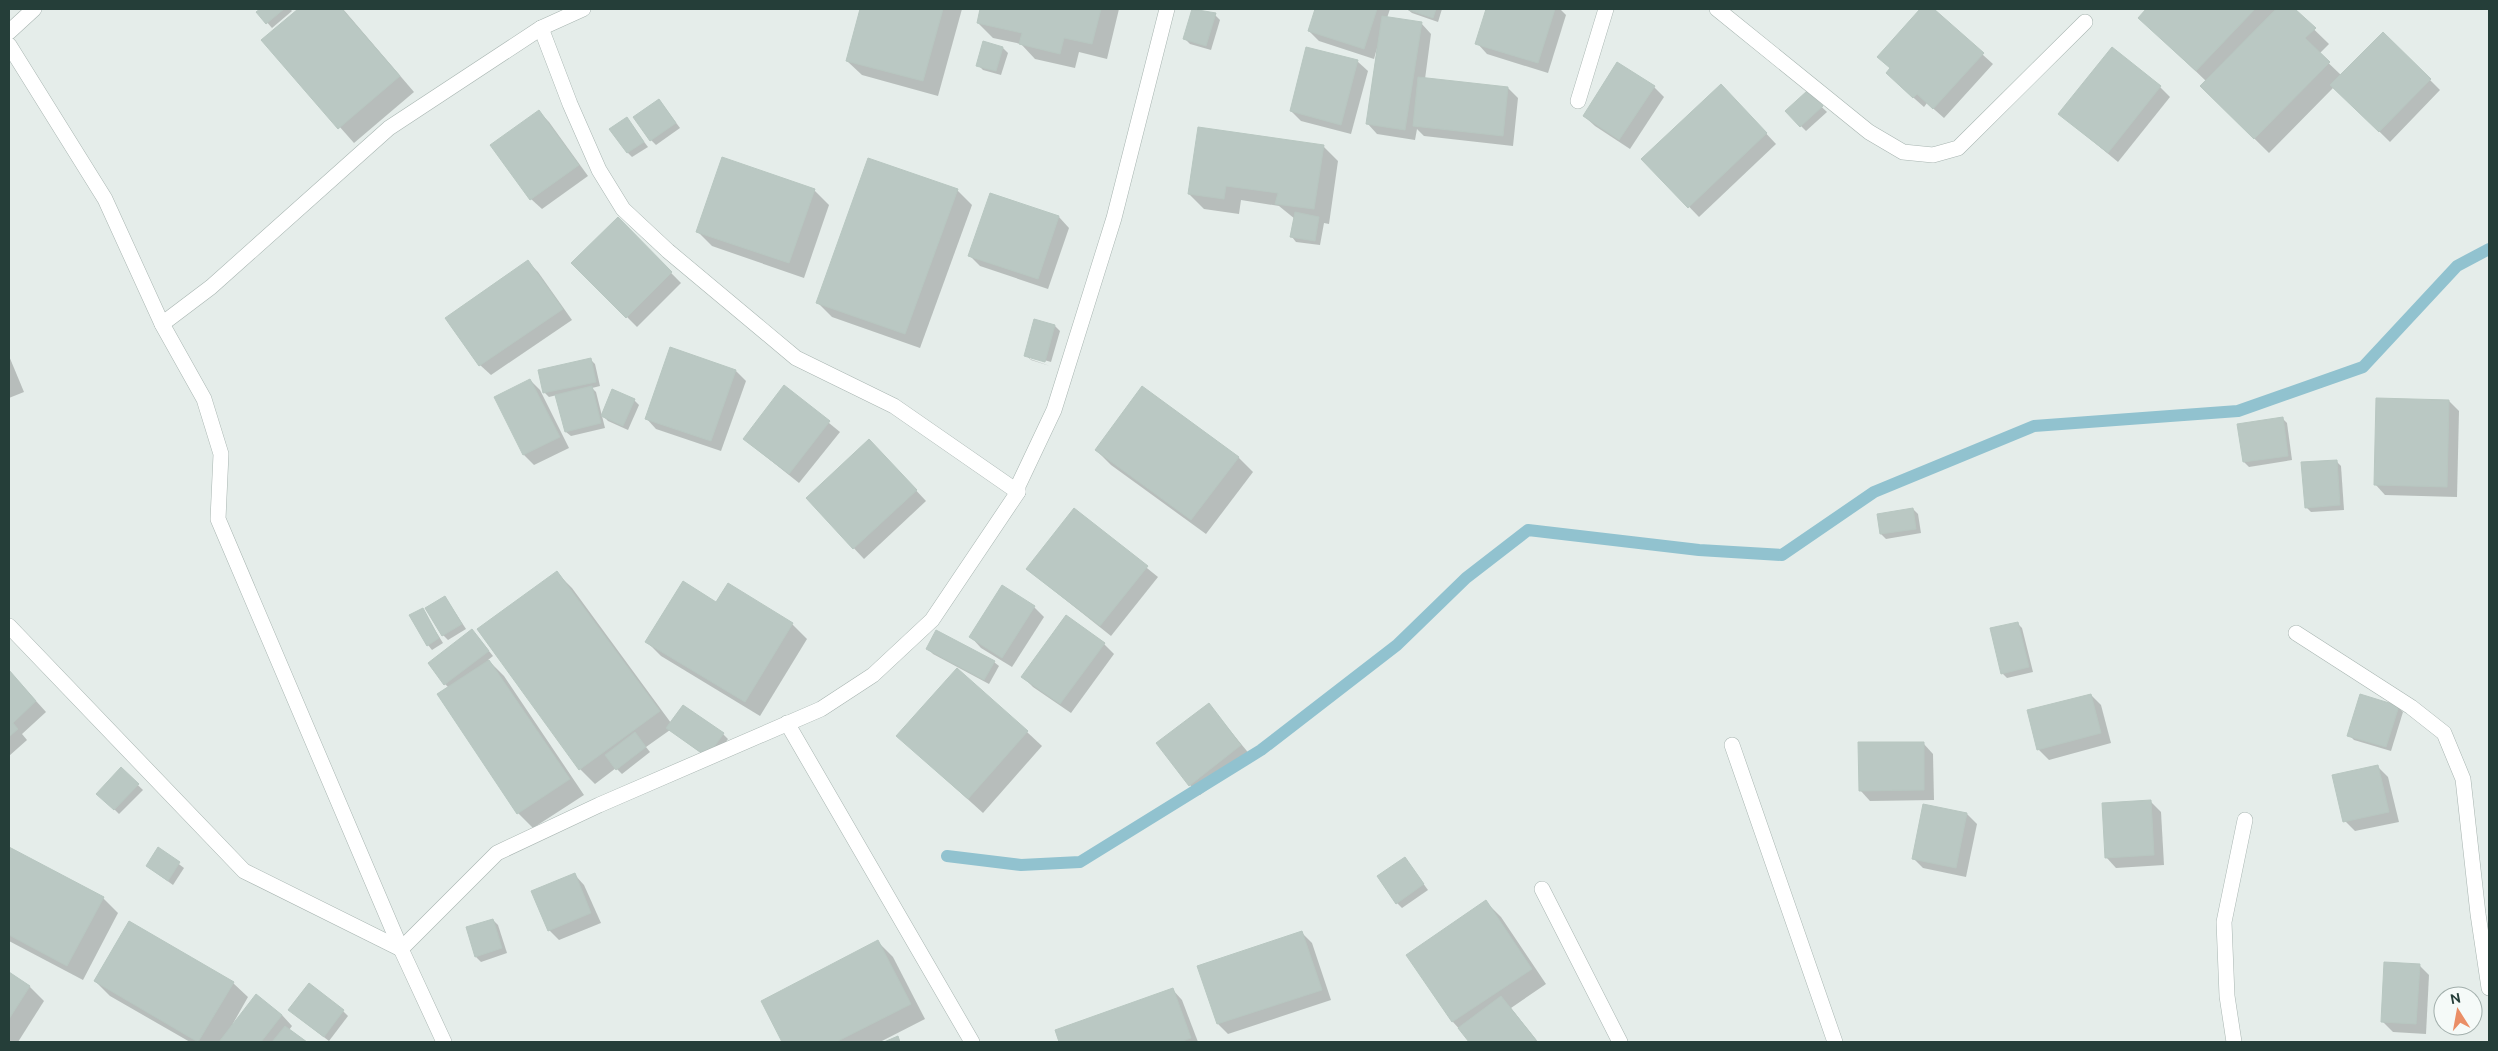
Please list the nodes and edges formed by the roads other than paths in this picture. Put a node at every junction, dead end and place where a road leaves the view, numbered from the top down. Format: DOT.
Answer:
graph roads {
  1 [pos="34,9"];
  2 [pos="583,9"];
  3 [pos="1167,9"];
  4 [pos="1606,9"];
  5 [pos="1717,9"];
  6 [pos="2085,22"];
  7 [pos="542,28"];
  8 [pos="9,32"];
  9 [pos="9,45"];
  10 [pos="1578,100"];
  11 [pos="162,324"];
  12 [pos="1018,492"];
  13 [pos="9,626"];
  14 [pos="2296,633"];
  15 [pos="787,724"];
  16 [pos="1732,745"];
  17 [pos="2245,820"];
  18 [pos="1542,889"];
  19 [pos="401,949"];
  20 [pos="2489,988"];
  21 [pos="444,1042"];
  22 [pos="972,1042"];
  23 [pos="1620,1042"];
  24 [pos="1835,1042"];
  25 [pos="2234,1042"];
  1 -- 8 [label="street"];
  2 -- 7 [label="street"];
  3 -- 12 [label="street"];
  4 -- 10 [label="street"];
  5 -- 6 [label="street"];
  7 -- 11 [label="street"];
  7 -- 12 [label="street"];
  9 -- 11 [label="street"];
  11 -- 19 [label="street"];
  12 -- 15 [label="street"];
  13 -- 19 [label="street"];
  14 -- 20 [label="street"];
  15 -- 19 [label="street"];
  15 -- 22 [label="street"];
  16 -- 24 [label="street"];
  17 -- 25 [label="street"];
  18 -- 23 [label="street"];
  19 -- 21 [label="street"];
}
